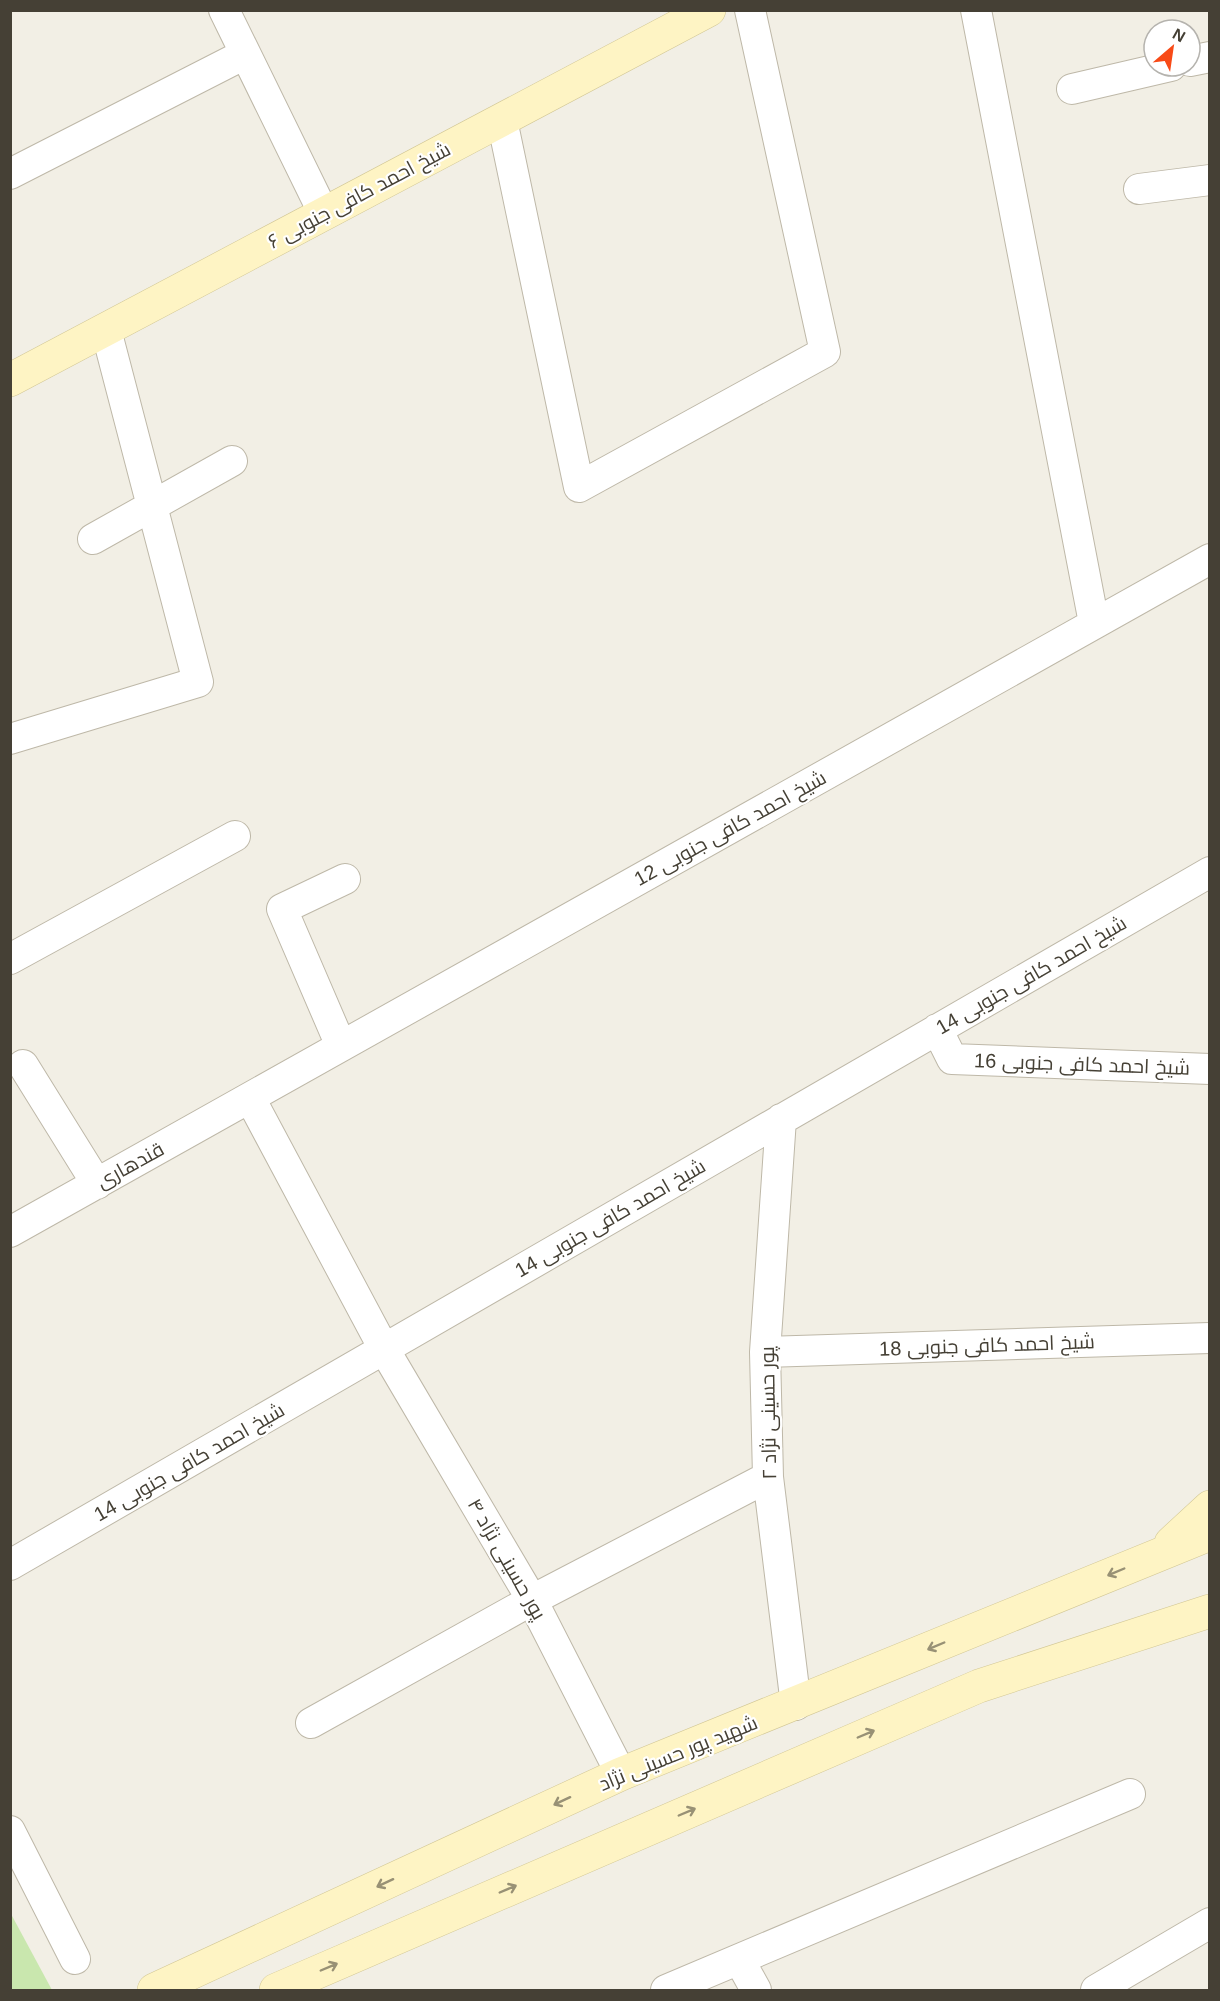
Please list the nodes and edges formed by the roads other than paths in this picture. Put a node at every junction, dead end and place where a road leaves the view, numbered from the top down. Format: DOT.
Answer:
graph roads {
  1 [pos="224,10"];
  2 [pos="708,10"];
  3 [pos="750,10"];
  4 [pos="976,10"];
  5 [pos="245,54"];
  6 [pos="1142,73"];
  7 [pos="1072,89"];
  8 [pos="502,120"];
  9 [pos="10,174"];
  10 [pos="1209,180"];
  11 [pos="1138,189"];
  12 [pos="324,214"];
  13 [pos="106,330"];
  14 [pos="10,380"];
  15 [pos="232,461"];
  16 [pos="152,505"];
  17 [pos="93,539"];
  18 [pos="1209,558"];
  19 [pos="1094,623"];
  20 [pos="10,739"];
  21 [pos="235,836"];
  22 [pos="1209,872"];
  23 [pos="345,879"];
  24 [pos="10,959"];
  25 [pos="937,1029"];
  26 [pos="341,1047"];
  27 [pos="23,1065"];
  28 [pos="1209,1068"];
  29 [pos="250,1098"];
  30 [pos="781,1119"];
  31 [pos="97,1184"];
  32 [pos="10,1232"];
  33 [pos="1209,1338"];
  34 [pos="384,1349"];
  35 [pos="765,1352"];
  36 [pos="768,1477"];
  37 [pos="1209,1507"];
  38 [pos="1209,1534"];
  39 [pos="1160,1553"];
  40 [pos="10,1565"];
  41 [pos="532,1600"];
  42 [pos="1209,1611"];
  43 [pos="796,1705"];
  44 [pos="311,1723"];
  45 [pos="621,1774"];
  46 [pos="1130,1794"];
  47 [pos="10,1831"];
  48 [pos="1209,1923"];
  49 [pos="75,1959"];
  50 [pos="740,1961"];
  51 [pos="154,1990"];
  52 [pos="276,1990"];
  53 [pos="666,1990"];
  54 [pos="756,1990"];
  55 [pos="1095,1990"];
  1 -- 5 [label="street"];
  2 -- 8 [label="street, شیخ احمد کافی جنوبی ۶"];
  3 -- 8 [label="street"];
  4 -- 19 [label="street"];
  5 -- 9 [label="street"];
  5 -- 12 [label="street"];
  6 -- 7 [label="street"];
  8 -- 12 [label="street, شیخ احمد کافی جنوبی ۶"];
  10 -- 11 [label="street"];
  12 -- 13 [label="street, شیخ احمد کافی جنوبی ۶"];
  13 -- 14 [label="street, شیخ احمد کافی جنوبی ۶"];
  13 -- 16 [label="street"];
  15 -- 16 [label="street"];
  16 -- 17 [label="street"];
  16 -- 20 [label="street"];
  18 -- 19 [label="street, شیخ احمد کافی جنوبی 12"];
  19 -- 26 [label="street, شیخ احمد کافی جنوبی 12"];
  21 -- 24 [label="street"];
  22 -- 25 [label="street, شیخ احمد کافی جنوبی 14"];
  23 -- 26 [label="street"];
  25 -- 28 [label="street, شیخ احمد کافی جنوبی 16"];
  25 -- 30 [label="street, شیخ احمد کافی جنوبی 14"];
  26 -- 29 [label="street, شیخ احمد کافی جنوبی 12"];
  27 -- 31 [label="street"];
  29 -- 31 [label="street, قندهاری"];
  29 -- 34 [label="street, پور حسینی نژاد ۴"];
  30 -- 34 [label="street, شیخ احمد کافی جنوبی 14"];
  30 -- 35 [label="street, پور حسینی نژاد ۲"];
  31 -- 32 [label="street, قندهاری"];
  33 -- 35 [label="street, شیخ احمد کافی جنوبی 18"];
  34 -- 40 [label="street, شیخ احمد کافی جنوبی 14"];
  34 -- 41 [label="street, پور حسینی نژاد ۴"];
  35 -- 36 [label="street, پور حسینی نژاد ۲"];
  36 -- 41 [label="street"];
  36 -- 43 [label="street, پور حسینی نژاد ۲"];
  37 -- 39 [label="street"];
  38 -- 39 [label="street, شهید پور حسینی نژاد"];
  39 -- 43 [label="street, شهید پور حسینی نژاد, one-way"];
  41 -- 44 [label="street"];
  41 -- 45 [label="street, پور حسینی نژاد ۴"];
  52 -- 42 [label="street, one-way"];
  43 -- 45 [label="street, شهید پور حسینی نژاد"];
  45 -- 51 [label="street, شهید پور حسینی نژاد, one-way"];
  46 -- 50 [label="street"];
  47 -- 49 [label="street"];
  48 -- 55 [label="street"];
  50 -- 53 [label="street"];
  50 -- 54 [label="street"];
}
